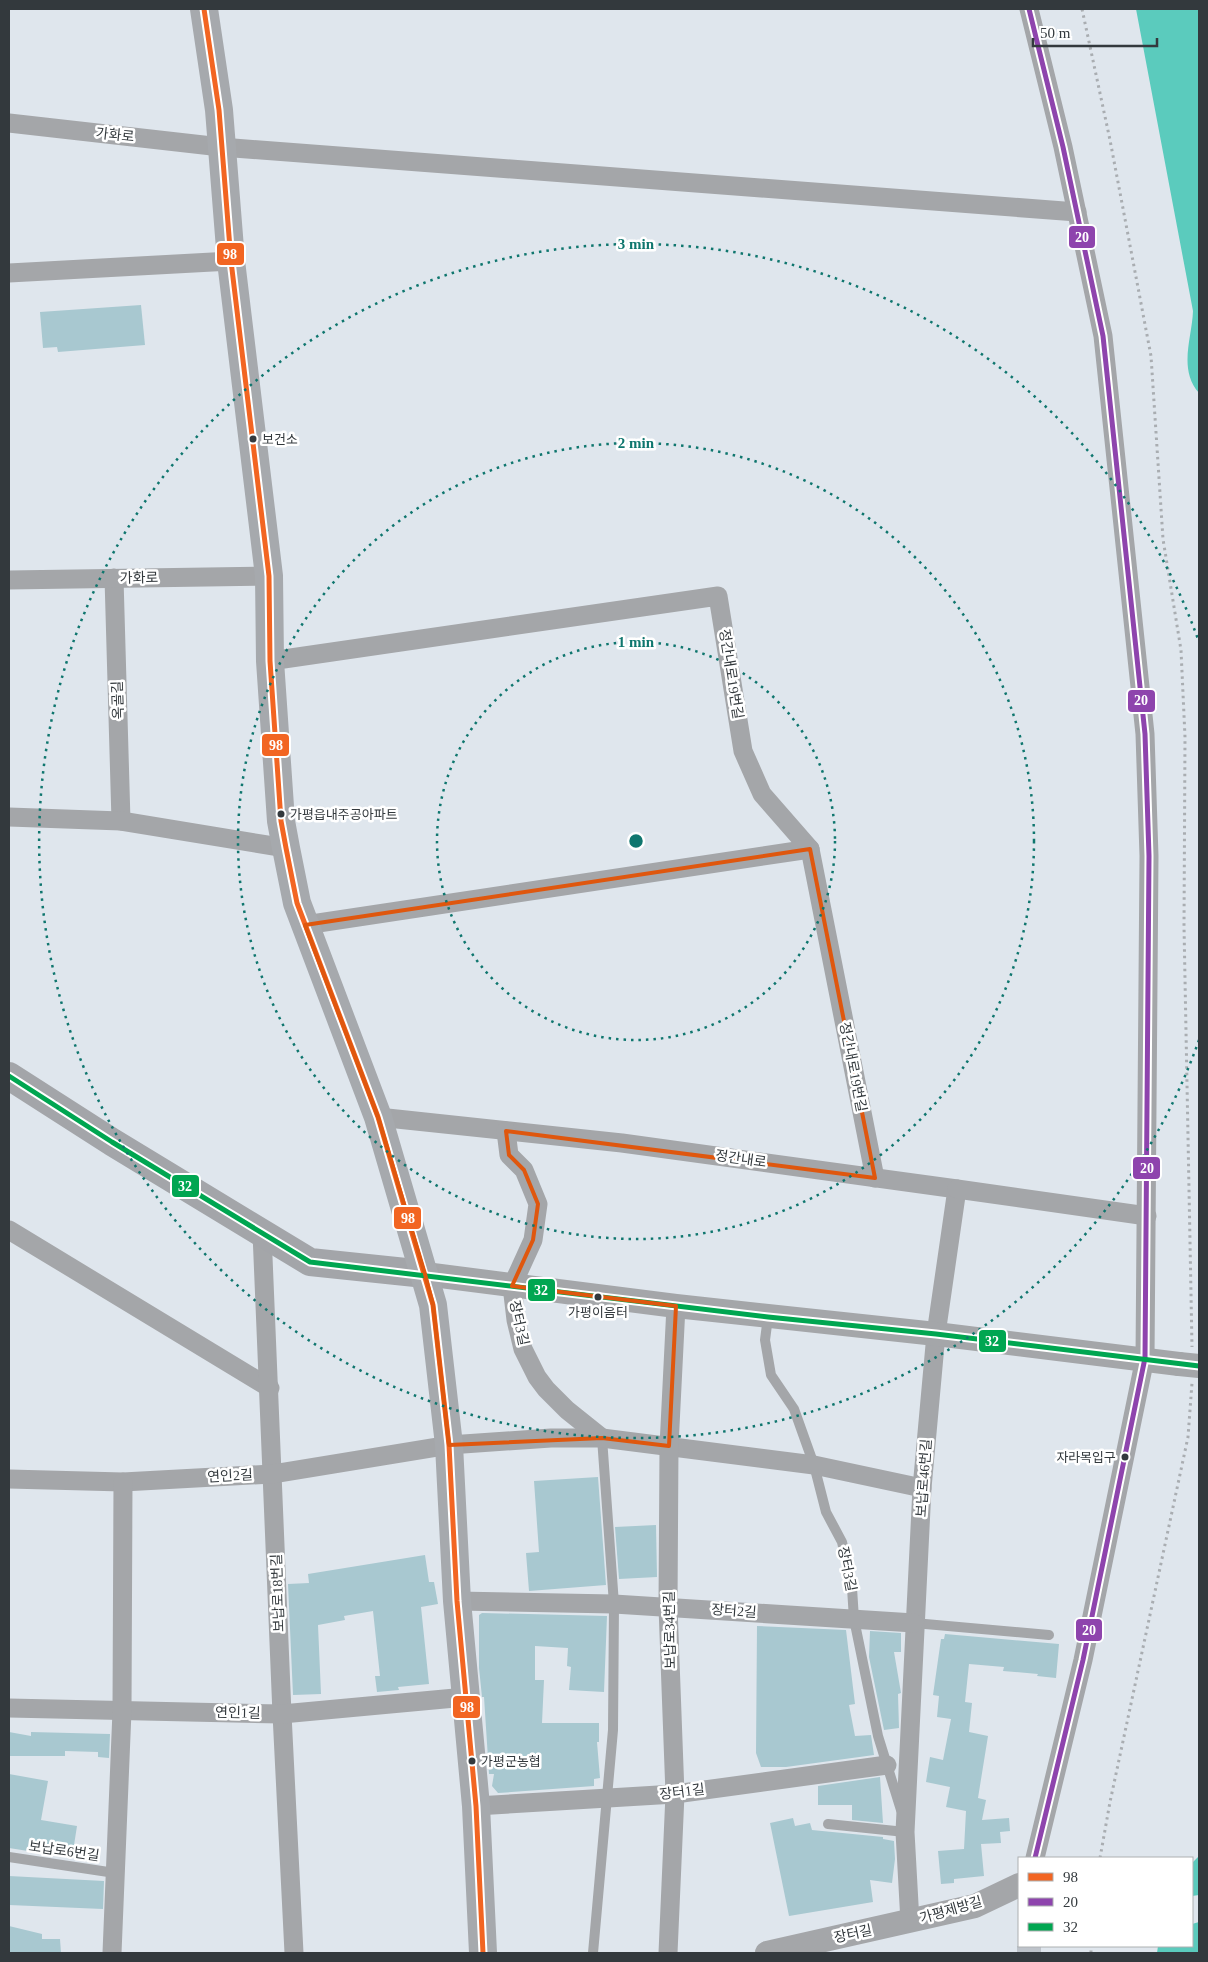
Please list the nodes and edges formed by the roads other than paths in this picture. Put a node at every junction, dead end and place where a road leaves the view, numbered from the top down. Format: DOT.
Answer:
graph roads {
  1 [pos="204,9"];
  2 [pos="1029,9"];
  3 [pos="9,123"];
  4 [pos="221,147"];
  5 [pos="1077,212"];
  6 [pos="231,260"];
  7 [pos="9,273"];
  8 [pos="269,576"];
  9 [pos="114,578"];
  10 [pos="9,580"];
  11 [pos="270,662"];
  12 [pos="9,817"];
  13 [pos="122,821"];
  14 [pos="286,848"];
  15 [pos="810,849"];
  16 [pos="305,926"];
  17 [pos="9,1076"];
  18 [pos="378,1117"];
  19 [pos="506,1130"];
  20 [pos="875,1178"];
  21 [pos="958,1189"];
  22 [pos="1147,1216"];
  23 [pos="9,1230"];
  24 [pos="262,1233"];
  25 [pos="425,1274"];
  26 [pos="512,1286"];
  27 [pos="676,1306"];
  28 [pos="768,1317"];
  29 [pos="936,1334"];
  30 [pos="1145,1358"];
  31 [pos="1189,1365"];
  32 [pos="270,1388"];
  33 [pos="602,1438"];
  34 [pos="449,1445"];
  35 [pos="669,1446"];
  36 [pos="814,1465"];
  37 [pos="272,1474"];
  38 [pos="9,1479"];
  39 [pos="123,1482"];
  40 [pos="922,1488"];
  41 [pos="457,1601"];
  42 [pos="614,1604"];
  43 [pos="668,1607"];
  44 [pos="854,1619"];
  45 [pos="914,1622"];
  46 [pos="1049,1635"];
  47 [pos="466,1697"];
  48 [pos="9,1708"];
  49 [pos="122,1711"];
  50 [pos="282,1714"];
  51 [pos="887,1765"];
  52 [pos="675,1794"];
  53 [pos="609,1799"];
  54 [pos="476,1806"];
  55 [pos="828,1824"];
  56 [pos="905,1828"];
  57 [pos="9,1857"];
  58 [pos="1035,1857"];
  59 [pos="115,1873"];
  60 [pos="1018,1885"];
  61 [pos="910,1922"];
  62 [pos="112,1953"];
  63 [pos="294,1953"];
  64 [pos="483,1953"];
  65 [pos="593,1953"];
  66 [pos="668,1953"];
  67 [pos="767,1953"];
  1 -- 4 [label="main road"];
  2 -- 5 [label="street"];
  3 -- 4 [label="street, 가화로"];
  4 -- 5 [label="street, 가화로"];
  4 -- 6 [label="main road"];
  5 -- 22 [label="street"];
  6 -- 7 [label="street"];
  6 -- 8 [label="main road"];
  8 -- 9 [label="street, 가화로"];
  8 -- 11 [label="main road"];
  9 -- 10 [label="street, 가화로"];
  9 -- 13 [label="street, 옥골길"];
  11 -- 14 [label="main road"];
  11 -- 15 [label="street, 정간내로19번길"];
  12 -- 13 [label="street"];
  13 -- 14 [label="street"];
  14 -- 16 [label="main road"];
  15 -- 16 [label="street"];
  15 -- 20 [label="street, 정간내로19번길"];
  16 -- 18 [label="main road"];
  17 -- 24 [label="main road"];
  18 -- 19 [label="street, 정간내로"];
  18 -- 25 [label="main road"];
  19 -- 20 [label="street, 정간내로"];
  19 -- 26 [label="street, 장터3길"];
  20 -- 21 [label="street, 정간내로"];
  21 -- 22 [label="street, 정간내로"];
  21 -- 29 [label="street"];
  22 -- 30 [label="street"];
  23 -- 32 [label="street"];
  24 -- 25 [label="main road"];
  24 -- 32 [label="street, 보납로18번길"];
  25 -- 26 [label="street"];
  25 -- 34 [label="main road"];
  26 -- 27 [label="street"];
  26 -- 33 [label="street, 장터3길"];
  27 -- 28 [label="street"];
  27 -- 35 [label="street, 보납로34번길"];
  28 -- 29 [label="street"];
  28 -- 36 [label="lane, 장터3길"];
  29 -- 30 [label="street"];
  29 -- 40 [label="street, 보납로46번길"];
  30 -- 31 [label="street"];
  30 -- 58 [label="street"];
  32 -- 37 [label="street, 보납로18번길"];
  33 -- 34 [label="street"];
  33 -- 35 [label="street"];
  33 -- 42 [label="lane"];
  34 -- 37 [label="street, 연인2길"];
  34 -- 41 [label="main road"];
  35 -- 36 [label="street"];
  35 -- 43 [label="street, 보납로34번길"];
  36 -- 40 [label="street"];
  36 -- 44 [label="lane, 장터3길"];
  37 -- 39 [label="street, 연인2길"];
  37 -- 50 [label="street, 보납로18번길"];
  38 -- 39 [label="street, 연인2길"];
  39 -- 49 [label="street"];
  40 -- 45 [label="street, 보납로46번길"];
  41 -- 42 [label="street, 장터2길"];
  41 -- 47 [label="main road"];
  42 -- 43 [label="street, 장터2길"];
  42 -- 53 [label="lane"];
  43 -- 44 [label="street, 장터2길"];
  43 -- 52 [label="street, 보납로34번길"];
  44 -- 45 [label="street, 장터2길"];
  44 -- 51 [label="lane"];
  45 -- 46 [label="lane"];
  45 -- 56 [label="street, 보납로46번길"];
  47 -- 50 [label="street, 연인1길"];
  47 -- 54 [label="main road"];
  48 -- 49 [label="street, 연인1길"];
  49 -- 50 [label="street, 연인1길"];
  49 -- 59 [label="street"];
  50 -- 63 [label="street, 보납로18번길"];
  51 -- 52 [label="street, 장터1길"];
  51 -- 56 [label="lane"];
  52 -- 53 [label="street, 장터1길"];
  52 -- 66 [label="street, 보납로34번길"];
  53 -- 54 [label="street, 장터1길"];
  53 -- 65 [label="lane"];
  54 -- 64 [label="main road"];
  55 -- 56 [label="lane"];
  56 -- 61 [label="street, 보납로46번길"];
  57 -- 59 [label="lane, 보납로6번길"];
  59 -- 62 [label="street"];
  60 -- 61 [label="street, 가평제방길"];
  61 -- 67 [label="street, 장터길"];
}
